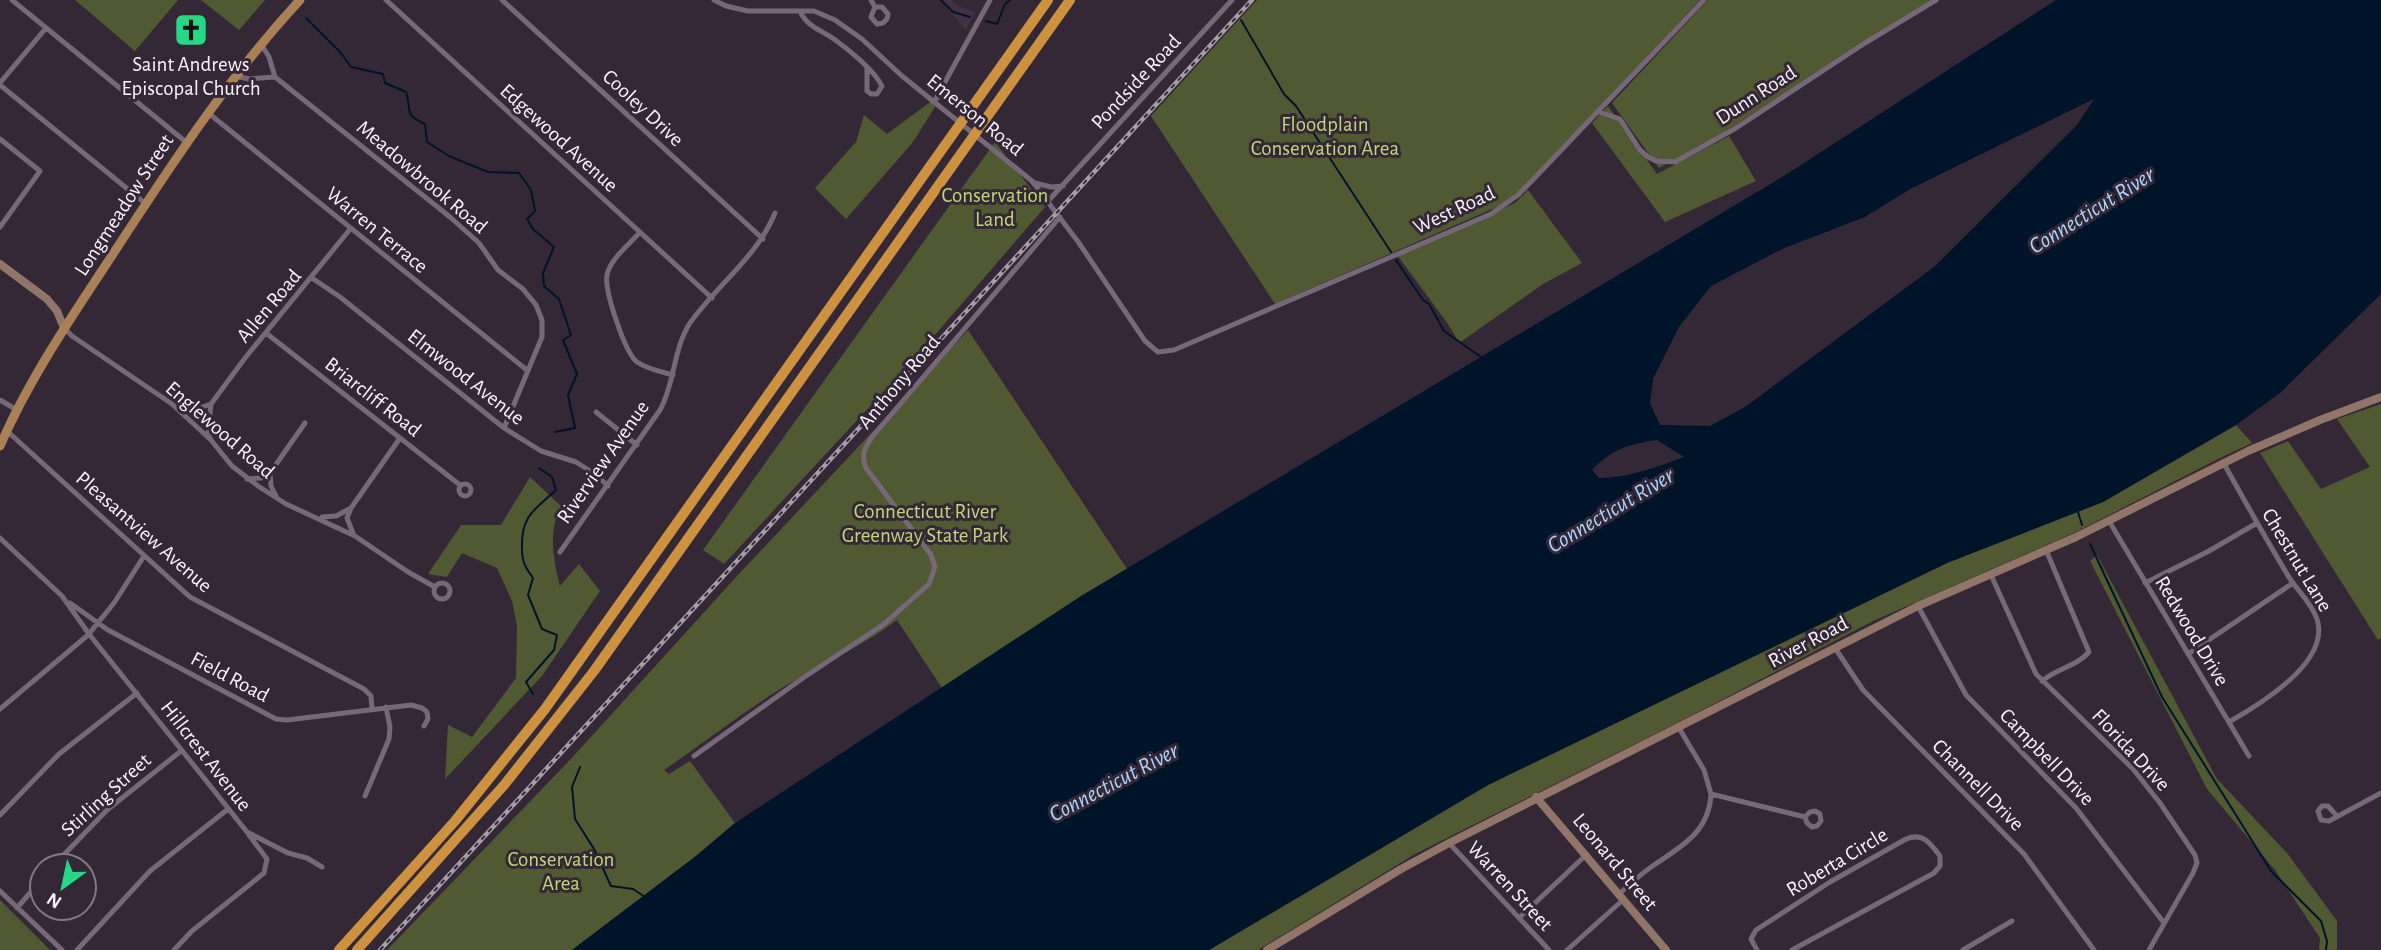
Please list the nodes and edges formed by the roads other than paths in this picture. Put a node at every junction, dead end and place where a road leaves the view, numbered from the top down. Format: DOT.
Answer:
graph roads {
  1 [pos="12,0"];
  2 [pos="300,0"];
  3 [pos="386,0"];
  4 [pos="502,0"];
  5 [pos="715,0"];
  6 [pos="871,0"];
  7 [pos="990,0"];
  8 [pos="1048,0"];
  9 [pos="1070,0"];
  10 [pos="1232,0"];
  11 [pos="1704,0"];
  12 [pos="1936,0"];
  13 [pos="875,7"];
  14 [pos="800,11"];
  15 [pos="46,28"];
  16 [pos="261,44"];
  17 [pos="867,68"];
  18 [pos="235,76"];
  19 [pos="275,77"];
  20 [pos="0,84"];
  21 [pos="934,102"];
  22 [pos="1598,111"];
  23 [pos="207,112"];
  24 [pos="0,139"];
  25 [pos="186,142"];
  26 [pos="1032,181"];
  27 [pos="1063,186"];
  28 [pos="1048,201"];
  29 [pos="146,204"];
  30 [pos="775,213"];
  31 [pos="1060,217"];
  32 [pos="0,227"];
  33 [pos="351,228"];
  34 [pos="640,232"];
  35 [pos="763,239"];
  36 [pos="0,264"];
  37 [pos="312,278"];
  38 [pos="712,298"];
  39 [pos="64,328"];
  40 [pos="265,333"];
  41 [pos="1153,350"];
  42 [pos="528,371"];
  43 [pos="673,375"];
  44 [pos="2381,397"];
  45 [pos="0,400"];
  46 [pos="211,404"];
  47 [pos="17,410"];
  48 [pos="179,410"];
  49 [pos="596,412"];
  50 [pos="305,424"];
  51 [pos="503,428"];
  52 [pos="7,431"];
  53 [pos="400,438"];
  54 [pos="211,440"];
  55 [pos="637,445"];
  56 [pos="0,446"];
  57 [pos="2223,462"];
  58 [pos="270,473"];
  59 [pos="247,479"];
  60 [pos="460,485"];
  61 [pos="608,486"];
  62 [pos="278,499"];
  63 [pos="351,508"];
  64 [pos="316,517"];
  65 [pos="2109,521"];
  66 [pos="2257,523"];
  67 [pos="355,536"];
  68 [pos="0,538"];
  69 [pos="2046,550"];
  70 [pos="560,552"];
  71 [pos="144,556"];
  72 [pos="1991,575"];
  73 [pos="2145,583"];
  74 [pos="2292,583"];
  75 [pos="435,587"];
  76 [pos="62,596"];
  77 [pos="1918,606"];
  78 [pos="98,624"];
  79 [pos="89,634"];
  80 [pos="1835,648"];
  81 [pos="2188,654"];
  82 [pos="2042,681"];
  83 [pos="136,693"];
  84 [pos="386,707"];
  85 [pos="0,709"];
  86 [pos="372,709"];
  87 [pos="2229,722"];
  88 [pos="424,726"];
  89 [pos="1679,728"];
  90 [pos="181,751"];
  91 [pos="694,756"];
  92 [pos="2249,756"];
  93 [pos="2381,793"];
  94 [pos="1711,794"];
  95 [pos="365,796"];
  96 [pos="1536,797"];
  97 [pos="228,809"];
  98 [pos="0,815"];
  99 [pos="2337,816"];
  100 [pos="1805,817"];
  101 [pos="247,832"];
  102 [pos="1449,843"];
  103 [pos="66,852"];
  104 [pos="1586,855"];
  105 [pos="322,867"];
  106 [pos="0,891"];
  107 [pos="28,895"];
  108 [pos="1622,896"];
  109 [pos="17,908"];
  110 [pos="1519,918"];
  111 [pos="2012,921"];
  112 [pos="2164,923"];
  113 [pos="1660,948"];
  114 [pos="62,950"];
  115 [pos="77,950"];
  116 [pos="174,950"];
  117 [pos="339,950"];
  118 [pos="357,950"];
  119 [pos="1267,950"];
  120 [pos="1549,950"];
  121 [pos="1567,950"];
  122 [pos="1757,950"];
  123 [pos="1791,950"];
  124 [pos="1963,950"];
  125 [pos="2094,950"];
  126 [pos="2149,950"];
  1 -- 15 [label="street"];
  2 -- 16 [label="main road, Longmeadow Street"];
  3 -- 34 [label="street, Edgewood Avenue"];
  4 -- 35 [label="street, Cooley Drive"];
  5 -- 14 [label="street, Emerson Road"];
  6 -- 13 [label="street"];
  7 -- 21 [label="street"];
  8 -- 117 [label="highway"];
  9 -- 118 [label="highway"];
  10 -- 27 [label="street, Pondside Road"];
  11 -- 22 [label="street, West Road"];
  12 -- 22 [label="street, Dunn Road"];
  14 -- 17 [label="street"];
  14 -- 21 [label="street, Emerson Road"];
  15 -- 20 [label="street"];
  15 -- 25 [label="street"];
  16 -- 18 [label="main road, Longmeadow Street"];
  16 -- 19 [label="street, Meadowbrook Road"];
  17 -- 17 [label="street"];
  18 -- 19 [label="street"];
  18 -- 23 [label="main road, Longmeadow Street"];
  19 -- 42 [label="street, Meadowbrook Road"];
  20 -- 29 [label="street"];
  21 -- 26 [label="street, Emerson Road"];
  22 -- 41 [label="street, West Road"];
  23 -- 25 [label="main road, Longmeadow Street"];
  23 -- 33 [label="street, Warren Terrace"];
  24 -- 32 [label="street"];
  25 -- 29 [label="main road, Longmeadow Street"];
  26 -- 27 [label="street"];
  26 -- 28 [label="street, Emerson Road"];
  27 -- 28 [label="street, Pondside Road"];
  28 -- 31 [label="street, Emerson Road"];
  29 -- 39 [label="main road, Longmeadow Street"];
  30 -- 35 [label="street, Riverview Avenue"];
  31 -- 41 [label="street, Emerson Road"];
  31 -- 91 [label="street, Anthony Road"];
  33 -- 37 [label="street, Allen Road"];
  33 -- 42 [label="street, Warren Terrace"];
  34 -- 38 [label="street, Edgewood Avenue"];
  34 -- 43 [label="street"];
  35 -- 38 [label="street, Riverview Avenue"];
  36 -- 39 [label="street"];
  37 -- 40 [label="street, Allen Road"];
  37 -- 51 [label="street, Elmwood Avenue"];
  38 -- 43 [label="street, Riverview Avenue"];
  39 -- 47 [label="main road, Longmeadow Street"];
  39 -- 48 [label="street, Englewood Road"];
  40 -- 46 [label="street, Allen Road"];
  40 -- 53 [label="street, Briarcliff Road"];
  42 -- 51 [label="street, Meadowbrook Road"];
  43 -- 55 [label="street, Riverview Avenue"];
  44 -- 57 [label="street, River Road"];
  45 -- 47 [label="street"];
  46 -- 48 [label="street"];
  46 -- 54 [label="street"];
  47 -- 52 [label="main road, Longmeadow Street"];
  48 -- 54 [label="street, Englewood Road"];
  49 -- 55 [label="street"];
  50 -- 58 [label="street"];
  51 -- 61 [label="street, Elmwood Avenue"];
  52 -- 56 [label="main road, Longmeadow Street"];
  52 -- 71 [label="street, Pleasantview Avenue"];
  53 -- 60 [label="street, Briarcliff Road"];
  53 -- 63 [label="street"];
  54 -- 59 [label="street, Englewood Road"];
  55 -- 61 [label="street, Riverview Avenue"];
  57 -- 65 [label="street, River Road"];
  57 -- 66 [label="street, Chestnut Lane"];
  58 -- 59 [label="street"];
  58 -- 62 [label="street"];
  59 -- 62 [label="street, Englewood Road"];
  61 -- 70 [label="street, Riverview Avenue"];
  62 -- 64 [label="street, Englewood Road"];
  63 -- 64 [label="street"];
  63 -- 67 [label="street"];
  64 -- 67 [label="street, Englewood Road"];
  65 -- 69 [label="street, River Road"];
  65 -- 73 [label="street, Redwood Drive"];
  66 -- 73 [label="street"];
  66 -- 74 [label="street, Chestnut Lane"];
  67 -- 75 [label="street, Englewood Road"];
  68 -- 76 [label="street, Field Road"];
  69 -- 72 [label="street, River Road"];
  69 -- 82 [label="street"];
  71 -- 78 [label="street"];
  71 -- 86 [label="street, Pleasantview Avenue"];
  72 -- 77 [label="street, River Road"];
  72 -- 82 [label="street, Florida Drive"];
  73 -- 81 [label="street, Redwood Drive"];
  74 -- 81 [label="street"];
  74 -- 87 [label="street, Chestnut Lane"];
  76 -- 78 [label="street, Field Road"];
  76 -- 79 [label="street, Field Road"];
  77 -- 80 [label="street, River Road"];
  77 -- 112 [label="street, Campbell Drive"];
  78 -- 79 [label="street"];
  78 -- 86 [label="street, Field Road"];
  79 -- 83 [label="street, Hillcrest Avenue"];
  79 -- 85 [label="street"];
  80 -- 89 [label="street, River Road"];
  80 -- 125 [label="street, Channell Drive"];
  81 -- 87 [label="street, Redwood Drive"];
  82 -- 112 [label="street, Florida Drive"];
  83 -- 90 [label="street, Hillcrest Avenue"];
  83 -- 98 [label="street"];
  84 -- 86 [label="street, Field Road"];
  84 -- 88 [label="street, Field Road"];
  84 -- 95 [label="street"];
  87 -- 92 [label="street, Redwood Drive"];
  89 -- 94 [label="street"];
  89 -- 96 [label="street, River Road"];
  90 -- 97 [label="street, Hillcrest Avenue"];
  90 -- 103 [label="street, Stirling Street"];
  93 -- 99 [label="street"];
  94 -- 100 [label="street"];
  94 -- 108 [label="street"];
  96 -- 102 [label="street, River Road"];
  96 -- 104 [label="street, Leonard Street"];
  97 -- 101 [label="street, Hillcrest Avenue"];
  97 -- 115 [label="street"];
  101 -- 105 [label="street, Hillcrest Avenue"];
  101 -- 116 [label="street"];
  102 -- 110 [label="street, Warren Street"];
  102 -- 119 [label="street, River Road"];
  104 -- 108 [label="street, Leonard Street"];
  104 -- 110 [label="street"];
  106 -- 109 [label="street"];
  107 -- 109 [label="street"];
  108 -- 113 [label="street, Leonard Street"];
  108 -- 121 [label="street"];
  109 -- 114 [label="street"];
  110 -- 120 [label="street, Warren Street"];
  111 -- 124 [label="street"];
  112 -- 126 [label="street, Florida Drive"];
  122 -- 123 [label="street, Roberta Circle"];
}
